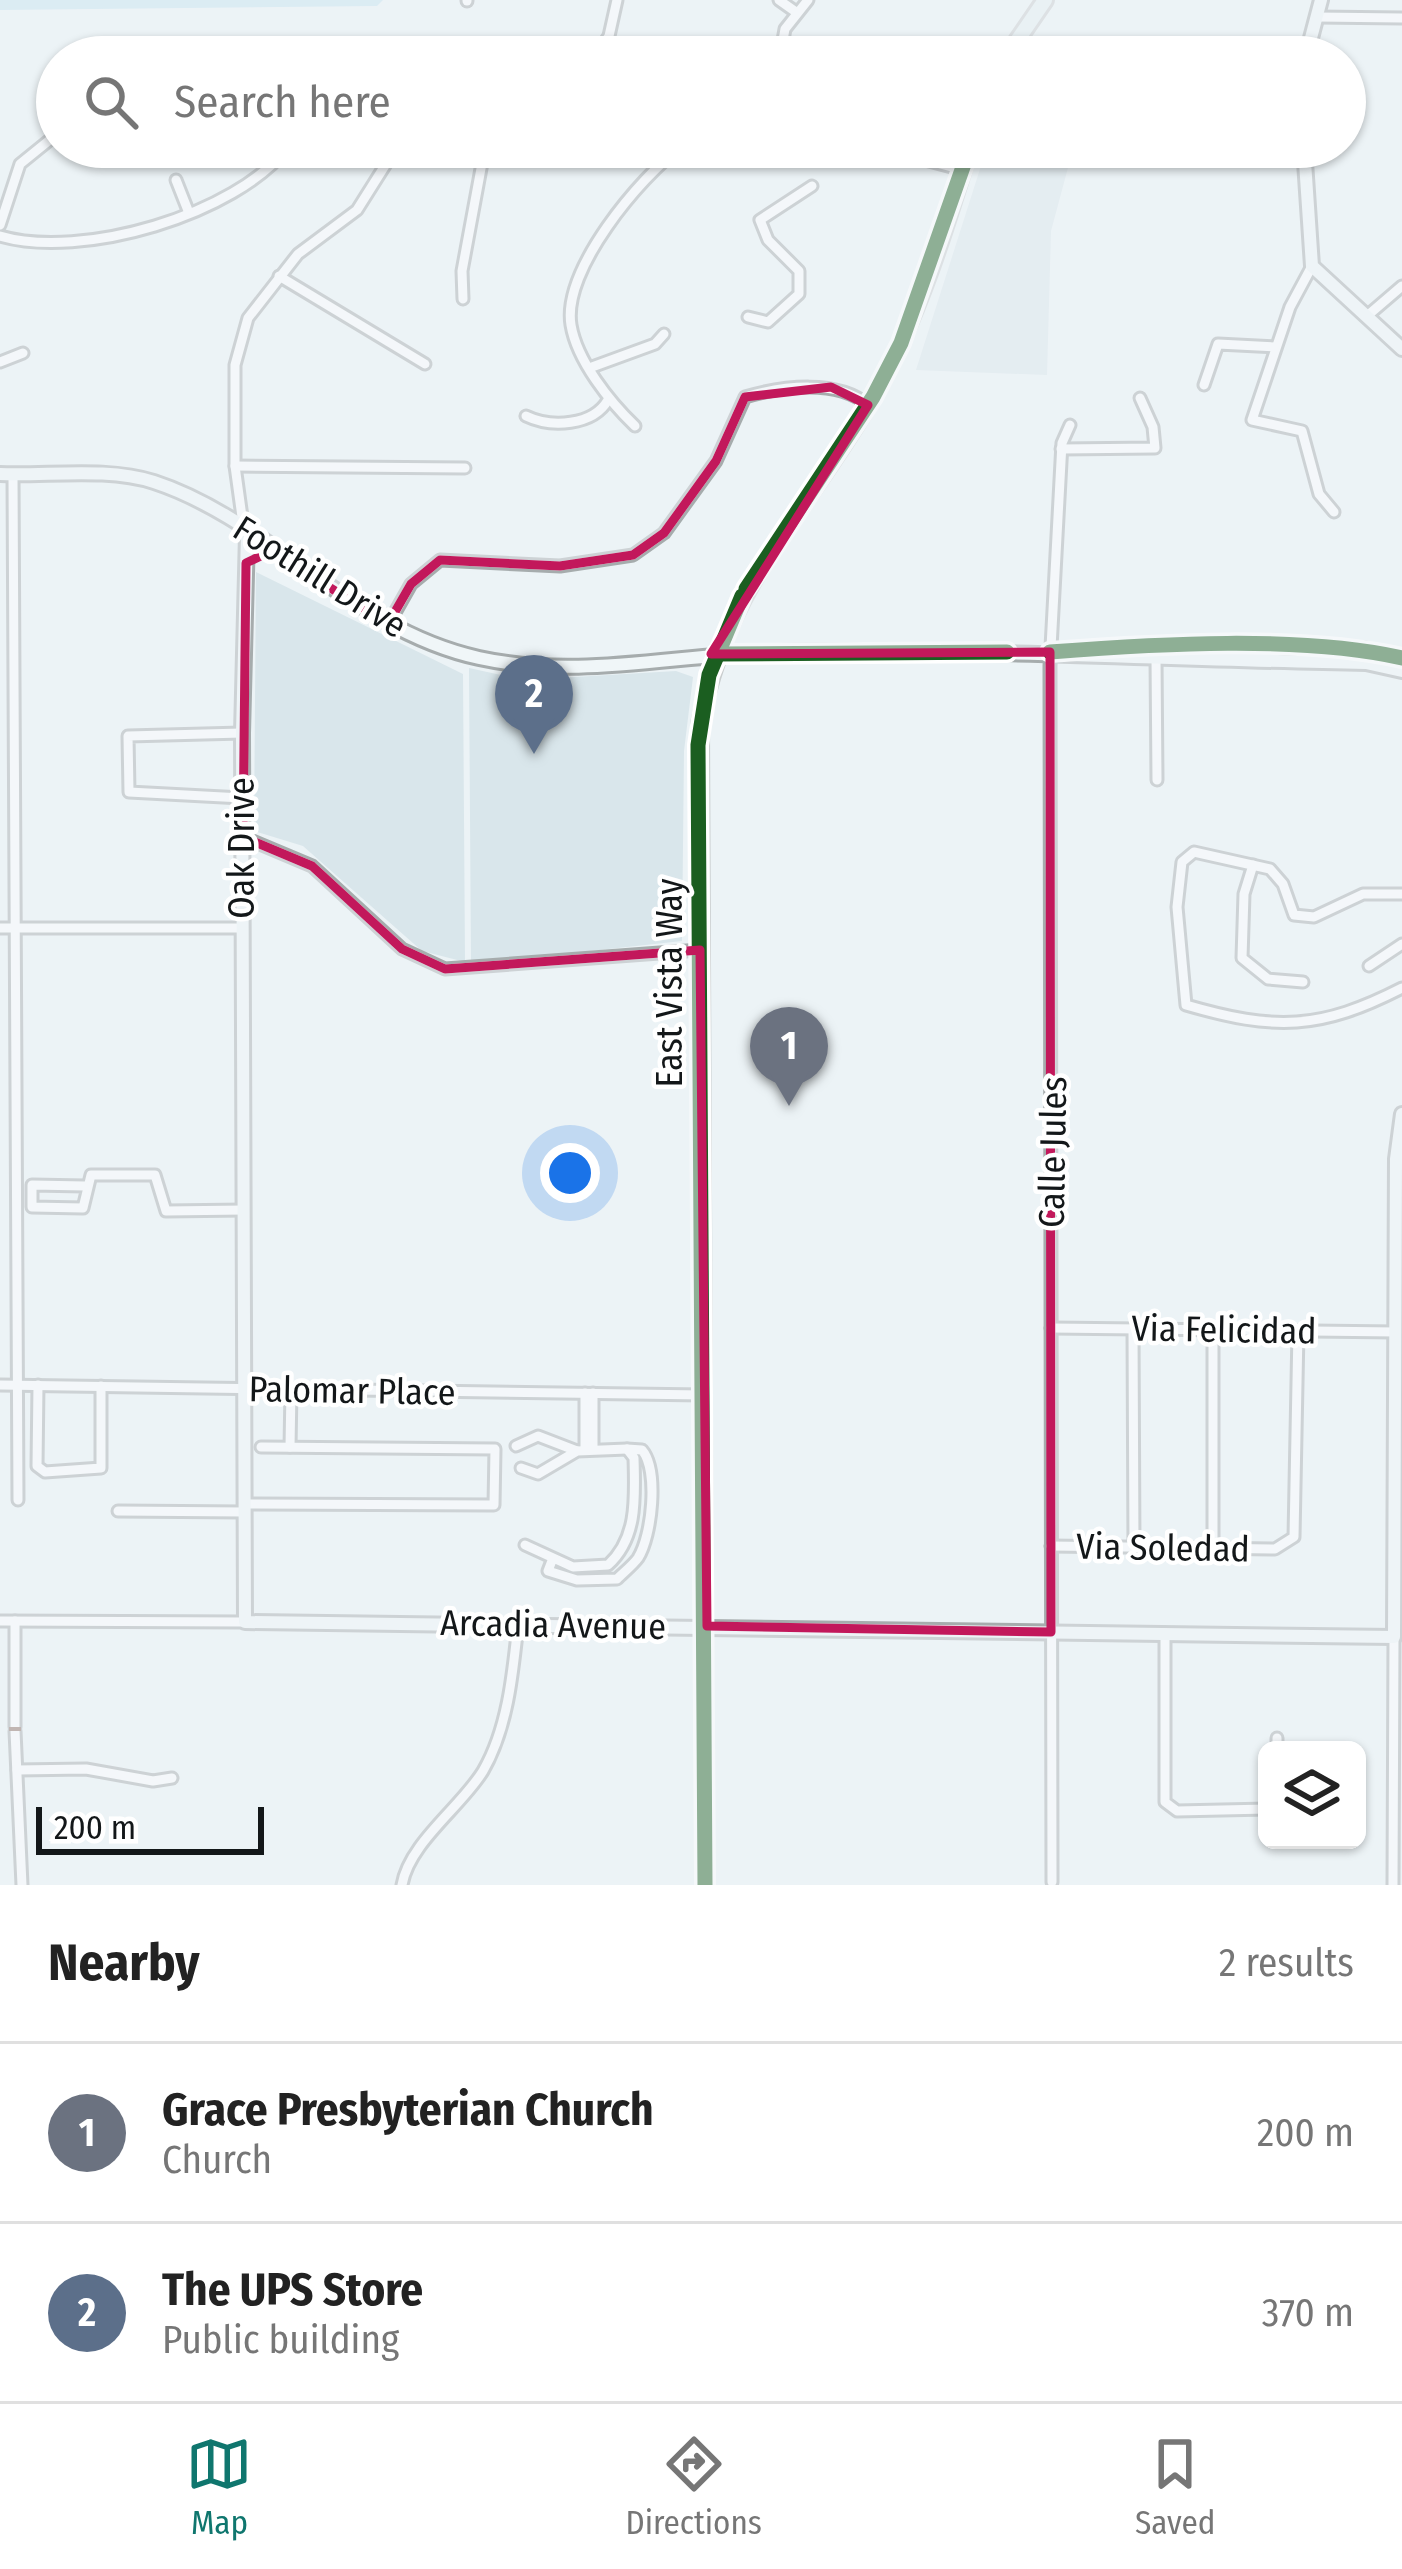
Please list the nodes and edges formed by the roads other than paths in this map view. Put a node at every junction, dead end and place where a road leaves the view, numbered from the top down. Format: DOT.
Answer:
graph roads {
  1 [pos="779,0"];
  2 [pos="808,0"];
  3 [pos="1321,0"];
  4 [pos="613,2"];
  5 [pos="1041,2"];
  6 [pos="796,12"];
  7 [pos="1316,17"];
  8 [pos="1402,18"];
  9 [pos="609,36"];
  10 [pos="784,36"];
  11 [pos="1019,36"];
  12 [pos="1311,36"];
  13 [pos="36,151"];
  14 [pos="264,168"];
  15 [pos="383,168"];
  16 [pos="481,168"];
  17 [pos="659,168"];
  18 [pos="955,168"];
  19 [pos="1305,168"];
  20 [pos="963,170"];
  21 [pos="176,180"];
  22 [pos="812,186"];
  23 [pos="189,213"];
  24 [pos="0,225"];
  25 [pos="0,236"];
  26 [pos="1312,266"];
  27 [pos="279,276"];
  28 [pos="1402,286"];
  29 [pos="464,299"];
  30 [pos="1367,316"];
  31 [pos="748,317"];
  32 [pos="664,334"];
  33 [pos="1274,347"];
  34 [pos="1402,349"];
  35 [pos="23,353"];
  36 [pos="0,362"];
  37 [pos="425,364"];
  38 [pos="592,367"];
  39 [pos="1204,385"];
  40 [pos="1140,398"];
  41 [pos="608,400"];
  42 [pos="868,405"];
  43 [pos="526,416"];
  44 [pos="1070,425"];
  45 [pos="635,426"];
  46 [pos="1061,449"];
  47 [pos="235,466"];
  48 [pos="465,468"];
  49 [pos="7,474"];
  50 [pos="1334,512"];
  51 [pos="247,534"];
  52 [pos="289,562"];
  53 [pos="246,563"];
  54 [pos="389,623"];
  55 [pos="1050,652"];
  56 [pos="716,654"];
  57 [pos="1156,658"];
  58 [pos="1402,658"];
  59 [pos="1402,671"];
  60 [pos="5,692"];
  61 [pos="242,733"];
  62 [pos="1157,780"];
  63 [pos="242,798"];
  64 [pos="243,837"];
  65 [pos="1253,865"];
  66 [pos="1402,894"];
  67 [pos="6,927"];
  68 [pos="242,928"];
  69 [pos="1402,944"];
  70 [pos="700,950"];
  71 [pos="1369,966"];
  72 [pos="1304,982"];
  73 [pos="1402,988"];
  74 [pos="1402,1114"];
  75 [pos="1399,1175"];
  76 [pos="85,1186"];
  77 [pos="244,1210"];
  78 [pos="1399,1270"];
  79 [pos="1051,1328"];
  80 [pos="1133,1329"];
  81 [pos="1213,1330"];
  82 [pos="1298,1331"];
  83 [pos="1396,1332"];
  84 [pos="1398,1367"];
  85 [pos="0,1385"];
  86 [pos="17,1385"];
  87 [pos="38,1385"];
  88 [pos="101,1386"];
  89 [pos="244,1390"];
  90 [pos="291,1390"];
  91 [pos="590,1393"];
  92 [pos="703,1395"];
  93 [pos="516,1446"];
  94 [pos="261,1447"];
  95 [pos="290,1447"];
  96 [pos="585,1450"];
  97 [pos="521,1468"];
  98 [pos="18,1500"];
  99 [pos="244,1508"];
  100 [pos="118,1511"];
  101 [pos="525,1544"];
  102 [pos="1051,1546"];
  103 [pos="1133,1548"];
  104 [pos="1213,1549"];
  105 [pos="0,1621"];
  106 [pos="15,1621"];
  107 [pos="245,1622"];
  108 [pos="518,1624"];
  109 [pos="707,1627"];
  110 [pos="1051,1632"];
  111 [pos="1165,1633"];
  112 [pos="1394,1636"];
  113 [pos="17,1770"];
  114 [pos="172,1778"];
  115 [pos="1258,1809"];
  116 [pos="1052,1882"];
  117 [pos="22,1885"];
  118 [pos="402,1885"];
  119 [pos="705,1885"];
  120 [pos="1393,1885"];
  1 -- 6 [label="street"];
  2 -- 6 [label="street"];
  3 -- 7 [label="street"];
  4 -- 9 [label="street"];
  5 -- 11 [label="main road"];
  6 -- 10 [label="street"];
  7 -- 8 [label="street"];
  7 -- 12 [label="street"];
  13 -- 24 [label="street"];
  14 -- 23 [label="street"];
  15 -- 27 [label="street, Oak Drive"];
  16 -- 29 [label="street"];
  17 -- 38 [label="street"];
  18 -- 20 [label="street"];
  19 -- 26 [label="street"];
  20 -- 42 [label="main road, East Vista Way"];
  21 -- 23 [label="street"];
  22 -- 31 [label="street"];
  23 -- 25 [label="street"];
  26 -- 30 [label="street"];
  26 -- 33 [label="street"];
  27 -- 37 [label="street"];
  27 -- 47 [label="street, Oak Drive"];
  28 -- 30 [label="street"];
  30 -- 34 [label="street"];
  32 -- 38 [label="street"];
  33 -- 39 [label="street"];
  33 -- 50 [label="street"];
  35 -- 36 [label="street"];
  38 -- 41 [label="street"];
  40 -- 46 [label="street"];
  41 -- 43 [label="street"];
  41 -- 45 [label="street"];
  42 -- 54 [label="street"];
  42 -- 56 [label="main road, East Vista Way"];
  44 -- 46 [label="street, Calle Jules"];
  46 -- 55 [label="street, Calle Jules"];
  47 -- 48 [label="street"];
  47 -- 51 [label="street, Oak Drive"];
  49 -- 51 [label="street, Foothill Drive"];
  49 -- 60 [label="street"];
  51 -- 52 [label="street, Foothill Drive"];
  51 -- 53 [label="street, Oak Drive"];
  52 -- 53 [label="street"];
  52 -- 54 [label="street, Foothill Drive"];
  53 -- 61 [label="street, Oak Drive"];
  54 -- 56 [label="street, Foothill Drive"];
  55 -- 56 [label="street, Foothill Drive"];
  55 -- 57 [label="street"];
  55 -- 58 [label="street"];
  55 -- 79 [label="street, Calle Jules"];
  56 -- 70 [label="main road, East Vista Way"];
  57 -- 59 [label="street"];
  57 -- 62 [label="street"];
  60 -- 67 [label="street"];
  61 -- 63 [label="street, Oak Drive"];
  61 -- 63 [label="street"];
  63 -- 64 [label="street, Oak Drive"];
  64 -- 68 [label="street, Oak Drive"];
  64 -- 70 [label="street"];
  65 -- 66 [label="street"];
  65 -- 72 [label="street"];
  65 -- 73 [label="street"];
  67 -- 68 [label="street"];
  67 -- 86 [label="street"];
  68 -- 77 [label="street, Oak Drive"];
  69 -- 71 [label="street"];
  70 -- 92 [label="main road, East Vista Way"];
  74 -- 75 [label="street"];
  75 -- 78 [label="street"];
  76 -- 76 [label="street"];
  76 -- 77 [label="street"];
  77 -- 89 [label="street, Oak Drive"];
  78 -- 83 [label="street"];
  79 -- 80 [label="street, Via Felicidad"];
  79 -- 102 [label="street, Calle Jules"];
  80 -- 81 [label="street, Via Felicidad"];
  80 -- 103 [label="street"];
  81 -- 82 [label="street, Via Felicidad"];
  81 -- 104 [label="street"];
  82 -- 83 [label="street, Via Felicidad"];
  82 -- 104 [label="street, Via Soledad"];
  83 -- 84 [label="street"];
  84 -- 112 [label="street"];
  85 -- 86 [label="street, Palomar Place"];
  86 -- 87 [label="street, Palomar Place"];
  86 -- 98 [label="street"];
  87 -- 88 [label="street, Palomar Place"];
  87 -- 88 [label="street"];
  88 -- 89 [label="street, Palomar Place"];
  89 -- 90 [label="street, Palomar Place"];
  89 -- 99 [label="street, Oak Drive"];
  90 -- 91 [label="street, Palomar Place"];
  90 -- 95 [label="street"];
  91 -- 92 [label="street, Palomar Place"];
  91 -- 96 [label="street"];
  92 -- 109 [label="main road, East Vista Way"];
  93 -- 96 [label="street"];
  94 -- 95 [label="street"];
  95 -- 99 [label="street"];
  96 -- 97 [label="street"];
  96 -- 101 [label="street"];
  99 -- 100 [label="street"];
  99 -- 107 [label="street, Oak Drive"];
  102 -- 103 [label="street, Via Soledad"];
  102 -- 110 [label="street, Calle Jules"];
  103 -- 104 [label="street, Via Soledad"];
  105 -- 106 [label="street, Arcadia Avenue"];
  106 -- 107 [label="street, Arcadia Avenue"];
  106 -- 113 [label="street"];
  107 -- 108 [label="street, Arcadia Avenue"];
  108 -- 109 [label="street, Arcadia Avenue"];
  108 -- 118 [label="street"];
  109 -- 110 [label="street, Arcadia Avenue"];
  109 -- 119 [label="main road, East Vista Way"];
  110 -- 111 [label="street, Arcadia Avenue"];
  110 -- 116 [label="street, Calle Jules"];
  111 -- 112 [label="street, Arcadia Avenue"];
  111 -- 115 [label="street"];
  112 -- 120 [label="street"];
  113 -- 114 [label="street"];
  113 -- 117 [label="street"];
}
